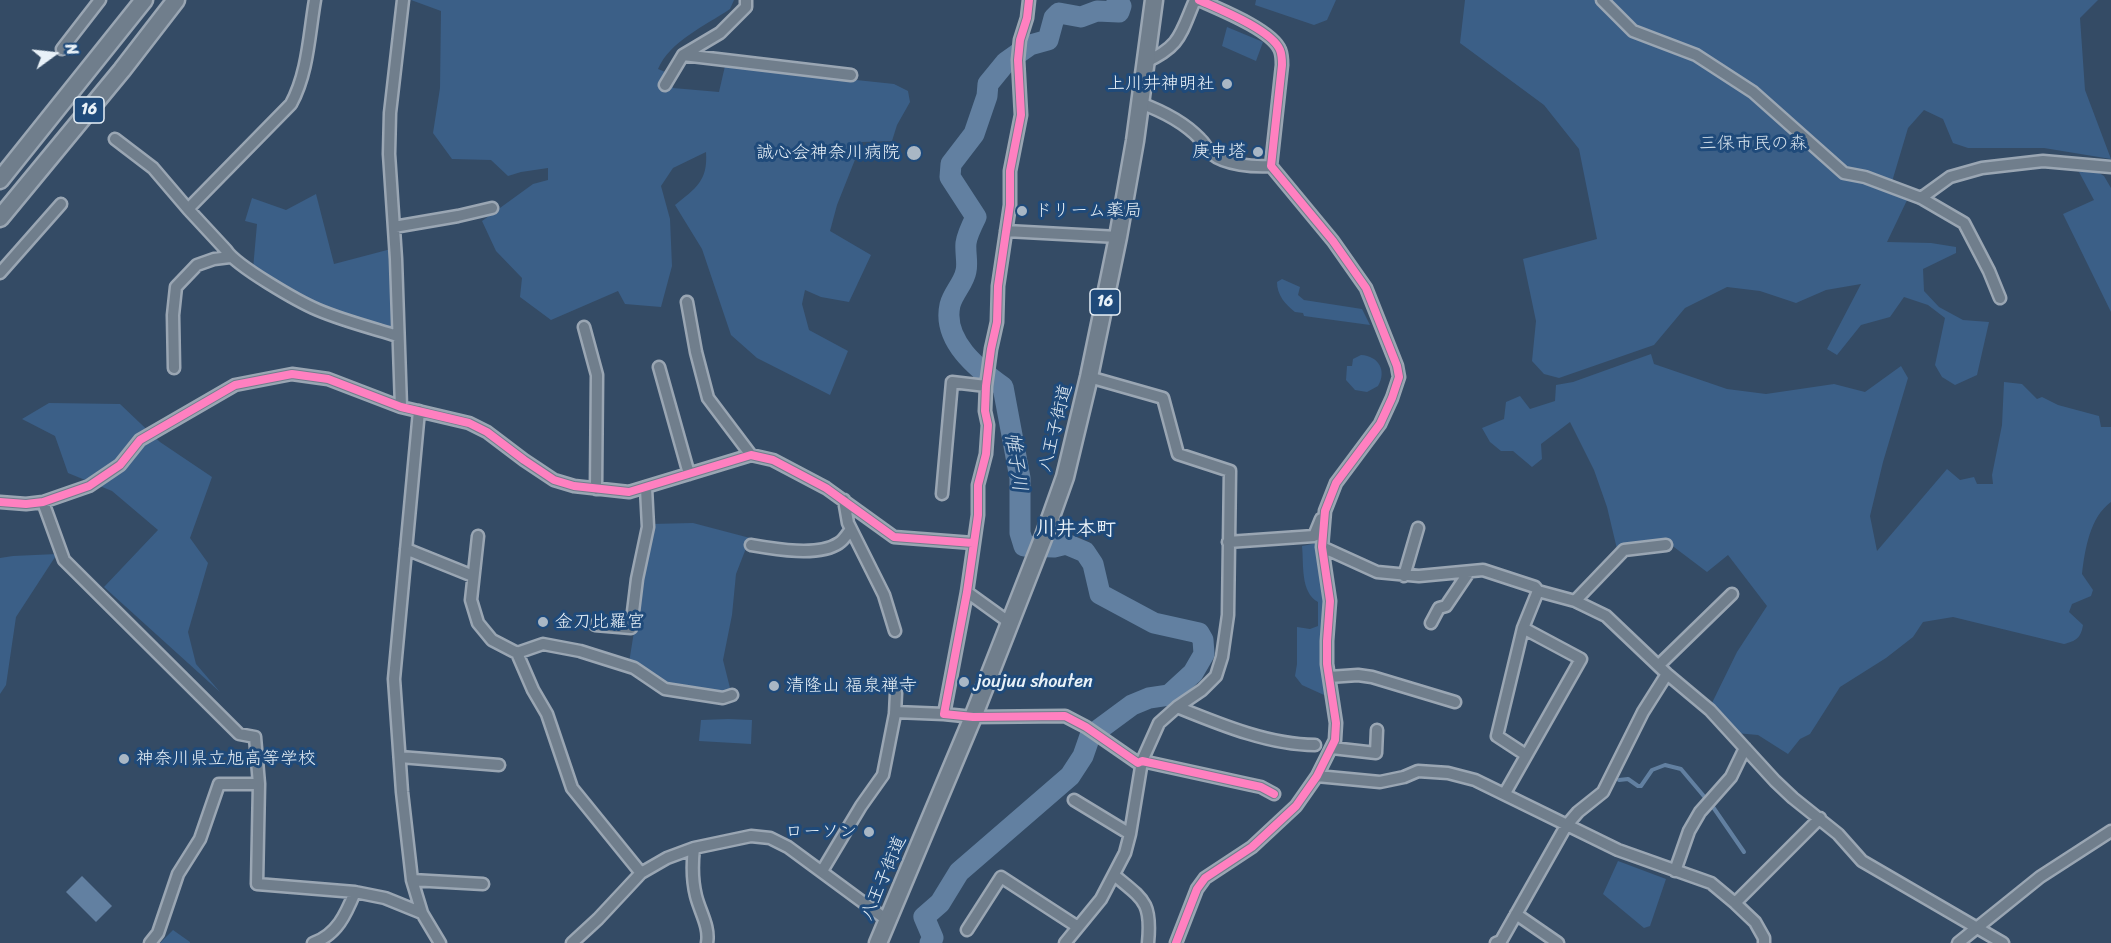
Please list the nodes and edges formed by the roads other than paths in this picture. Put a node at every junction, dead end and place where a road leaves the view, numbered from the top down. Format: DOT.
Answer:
graph roads {
  1 [pos="100,0"];
  2 [pos="144,0"];
  3 [pos="176,0"];
  4 [pos="315,0"];
  5 [pos="403,0"];
  6 [pos="746,0"];
  7 [pos="1029,0"];
  8 [pos="1154,0"];
  9 [pos="1197,0"];
  10 [pos="1602,0"];
  11 [pos="62,49"];
  12 [pos="683,55"];
  13 [pos="1144,63"];
  14 [pos="851,75"];
  15 [pos="664,85"];
  16 [pos="1140,103"];
  17 [pos="115,139"];
  18 [pos="1271,166"];
  19 [pos="2111,167"];
  20 [pos="0,180"];
  21 [pos="1921,198"];
  22 [pos="60,204"];
  23 [pos="492,208"];
  24 [pos="188,209"];
  25 [pos="0,218"];
  26 [pos="394,227"];
  27 [pos="1006,231"];
  28 [pos="1118,237"];
  29 [pos="230,257"];
  30 [pos="0,273"];
  31 [pos="2000,298"];
  32 [pos="687,302"];
  33 [pos="584,327"];
  34 [pos="398,336"];
  35 [pos="659,367"];
  36 [pos="174,368"];
  37 [pos="1089,377"];
  38 [pos="987,386"];
  39 [pos="401,407"];
  40 [pos="418,411"];
  41 [pos="751,455"];
  42 [pos="689,474"];
  43 [pos="646,488"];
  44 [pos="596,489"];
  45 [pos="942,494"];
  46 [pos="844,500"];
  47 [pos="0,502"];
  48 [pos="43,502"];
  49 [pos="1324,517"];
  50 [pos="1418,528"];
  51 [pos="851,529"];
  52 [pos="478,536"];
  53 [pos="1228,542"];
  54 [pos="973,543"];
  55 [pos="752,545"];
  56 [pos="1666,545"];
  57 [pos="1322,547"];
  58 [pos="406,549"];
  59 [pos="1469,572"];
  60 [pos="473,576"];
  61 [pos="1404,576"];
  62 [pos="1538,591"];
  63 [pos="967,592"];
  64 [pos="1732,594"];
  65 [pos="1575,601"];
  66 [pos="1010,623"];
  67 [pos="1431,623"];
  68 [pos="595,625"];
  69 [pos="1523,628"];
  70 [pos="895,631"];
  71 [pos="517,653"];
  72 [pos="1659,665"];
  73 [pos="1667,674"];
  74 [pos="1329,678"];
  75 [pos="896,693"];
  76 [pos="732,695"];
  77 [pos="1455,702"];
  78 [pos="1177,707"];
  79 [pos="894,713"];
  80 [pos="944,714"];
  81 [pos="973,717"];
  82 [pos="1377,730"];
  83 [pos="1315,745"];
  84 [pos="1332,748"];
  85 [pos="1745,748"];
  86 [pos="1526,755"];
  87 [pos="400,757"];
  88 [pos="1142,761"];
  89 [pos="499,765"];
  90 [pos="1317,776"];
  91 [pos="259,784"];
  92 [pos="1505,793"];
  93 [pos="1274,794"];
  94 [pos="1074,800"];
  95 [pos="1820,818"];
  96 [pos="1566,826"];
  97 [pos="2111,831"];
  98 [pos="1130,834"];
  99 [pos="694,848"];
  100 [pos="822,871"];
  101 [pos="1675,871"];
  102 [pos="641,873"];
  103 [pos="1114,875"];
  104 [pos="412,880"];
  105 [pos="483,884"];
  106 [pos="356,892"];
  107 [pos="1736,903"];
  108 [pos="422,913"];
  109 [pos="1516,914"];
  110 [pos="887,920"];
  111 [pos="1078,927"];
  112 [pos="1976,928"];
  113 [pos="967,930"];
  114 [pos="150,943"];
  115 [pos="313,943"];
  116 [pos="440,943"];
  117 [pos="572,943"];
  118 [pos="707,943"];
  119 [pos="878,943"];
  120 [pos="1065,943"];
  121 [pos="1148,943"];
  122 [pos="1176,943"];
  123 [pos="1496,943"];
  124 [pos="1558,943"];
  125 [pos="1764,943"];
  126 [pos="1958,943"];
  127 [pos="2003,943"];
  1 -- 11 [label="street"];
  2 -- 20 [label="highway, 16"];
  3 -- 25 [label="highway, 16"];
  4 -- 24 [label="street"];
  5 -- 26 [label="street"];
  6 -- 12 [label="street"];
  7 -- 27 [label="street"];
  8 -- 13 [label="highway, 八王子街道 / 16"];
  9 -- 13 [label="street"];
  9 -- 18 [label="street"];
  10 -- 21 [label="street"];
  12 -- 14 [label="street"];
  12 -- 15 [label="street"];
  13 -- 16 [label="highway, 八王子街道 / 16"];
  16 -- 18 [label="street"];
  16 -- 28 [label="highway, 八王子街道 / 16"];
  17 -- 24 [label="street"];
  18 -- 49 [label="street"];
  19 -- 21 [label="street"];
  21 -- 31 [label="street"];
  22 -- 30 [label="street"];
  23 -- 26 [label="street"];
  24 -- 29 [label="street"];
  26 -- 34 [label="street"];
  27 -- 28 [label="street"];
  27 -- 38 [label="street"];
  28 -- 37 [label="highway, 八王子街道 / 16"];
  29 -- 34 [label="street"];
  29 -- 36 [label="street"];
  32 -- 41 [label="street"];
  33 -- 44 [label="street"];
  34 -- 39 [label="street"];
  35 -- 42 [label="street"];
  37 -- 53 [label="street"];
  37 -- 66 [label="highway, 八王子街道 / 16"];
  38 -- 45 [label="street"];
  38 -- 54 [label="street"];
  39 -- 40 [label="street"];
  39 -- 48 [label="street"];
  40 -- 44 [label="street"];
  40 -- 58 [label="street"];
  41 -- 42 [label="street"];
  41 -- 46 [label="street"];
  42 -- 43 [label="street"];
  43 -- 44 [label="street"];
  43 -- 68 [label="street"];
  46 -- 51 [label="street"];
  46 -- 54 [label="street"];
  47 -- 48 [label="street"];
  48 -- 91 [label="street"];
  49 -- 53 [label="street"];
  49 -- 57 [label="street"];
  50 -- 61 [label="street"];
  51 -- 55 [label="street"];
  51 -- 70 [label="street"];
  52 -- 60 [label="street"];
  53 -- 78 [label="street"];
  54 -- 63 [label="street"];
  56 -- 65 [label="street"];
  57 -- 61 [label="street"];
  57 -- 74 [label="street"];
  58 -- 60 [label="street"];
  58 -- 87 [label="street"];
  59 -- 61 [label="street"];
  59 -- 62 [label="street"];
  59 -- 67 [label="street"];
  60 -- 71 [label="street"];
  62 -- 65 [label="street"];
  62 -- 69 [label="street"];
  63 -- 66 [label="street"];
  63 -- 80 [label="street"];
  64 -- 72 [label="street"];
  65 -- 72 [label="street"];
  66 -- 81 [label="highway, 八王子街道 / 16"];
  69 -- 86 [label="street"];
  69 -- 86 [label="street"];
  71 -- 76 [label="street"];
  71 -- 102 [label="street"];
  72 -- 73 [label="street"];
  73 -- 85 [label="street"];
  73 -- 96 [label="street"];
  74 -- 77 [label="street"];
  74 -- 84 [label="street"];
  75 -- 79 [label="street"];
  78 -- 83 [label="street"];
  78 -- 88 [label="street"];
  79 -- 80 [label="street"];
  79 -- 100 [label="street"];
  80 -- 81 [label="street"];
  81 -- 88 [label="street"];
  81 -- 110 [label="highway, 八王子街道 / 16"];
  82 -- 84 [label="street"];
  84 -- 90 [label="street"];
  85 -- 95 [label="street"];
  85 -- 101 [label="street"];
  86 -- 92 [label="street"];
  87 -- 89 [label="street"];
  87 -- 104 [label="street"];
  88 -- 93 [label="street"];
  88 -- 98 [label="street"];
  90 -- 92 [label="street"];
  90 -- 122 [label="street"];
  91 -- 106 [label="street"];
  91 -- 114 [label="street"];
  92 -- 96 [label="street"];
  94 -- 98 [label="street"];
  95 -- 107 [label="street"];
  95 -- 112 [label="street"];
  96 -- 101 [label="street"];
  96 -- 109 [label="street"];
  97 -- 112 [label="street"];
  98 -- 103 [label="street"];
  99 -- 100 [label="street"];
  99 -- 102 [label="street"];
  99 -- 118 [label="street"];
  100 -- 110 [label="street"];
  101 -- 107 [label="street"];
  102 -- 117 [label="street"];
  103 -- 111 [label="street"];
  103 -- 121 [label="street"];
  104 -- 105 [label="street"];
  104 -- 108 [label="street"];
  106 -- 108 [label="street"];
  106 -- 115 [label="street"];
  107 -- 125 [label="street"];
  108 -- 116 [label="street"];
  109 -- 123 [label="street"];
  109 -- 124 [label="street"];
  110 -- 119 [label="highway, 八王子街道 / 16"];
  111 -- 113 [label="street"];
  111 -- 120 [label="street"];
  112 -- 126 [label="street"];
  112 -- 127 [label="street"];
}
